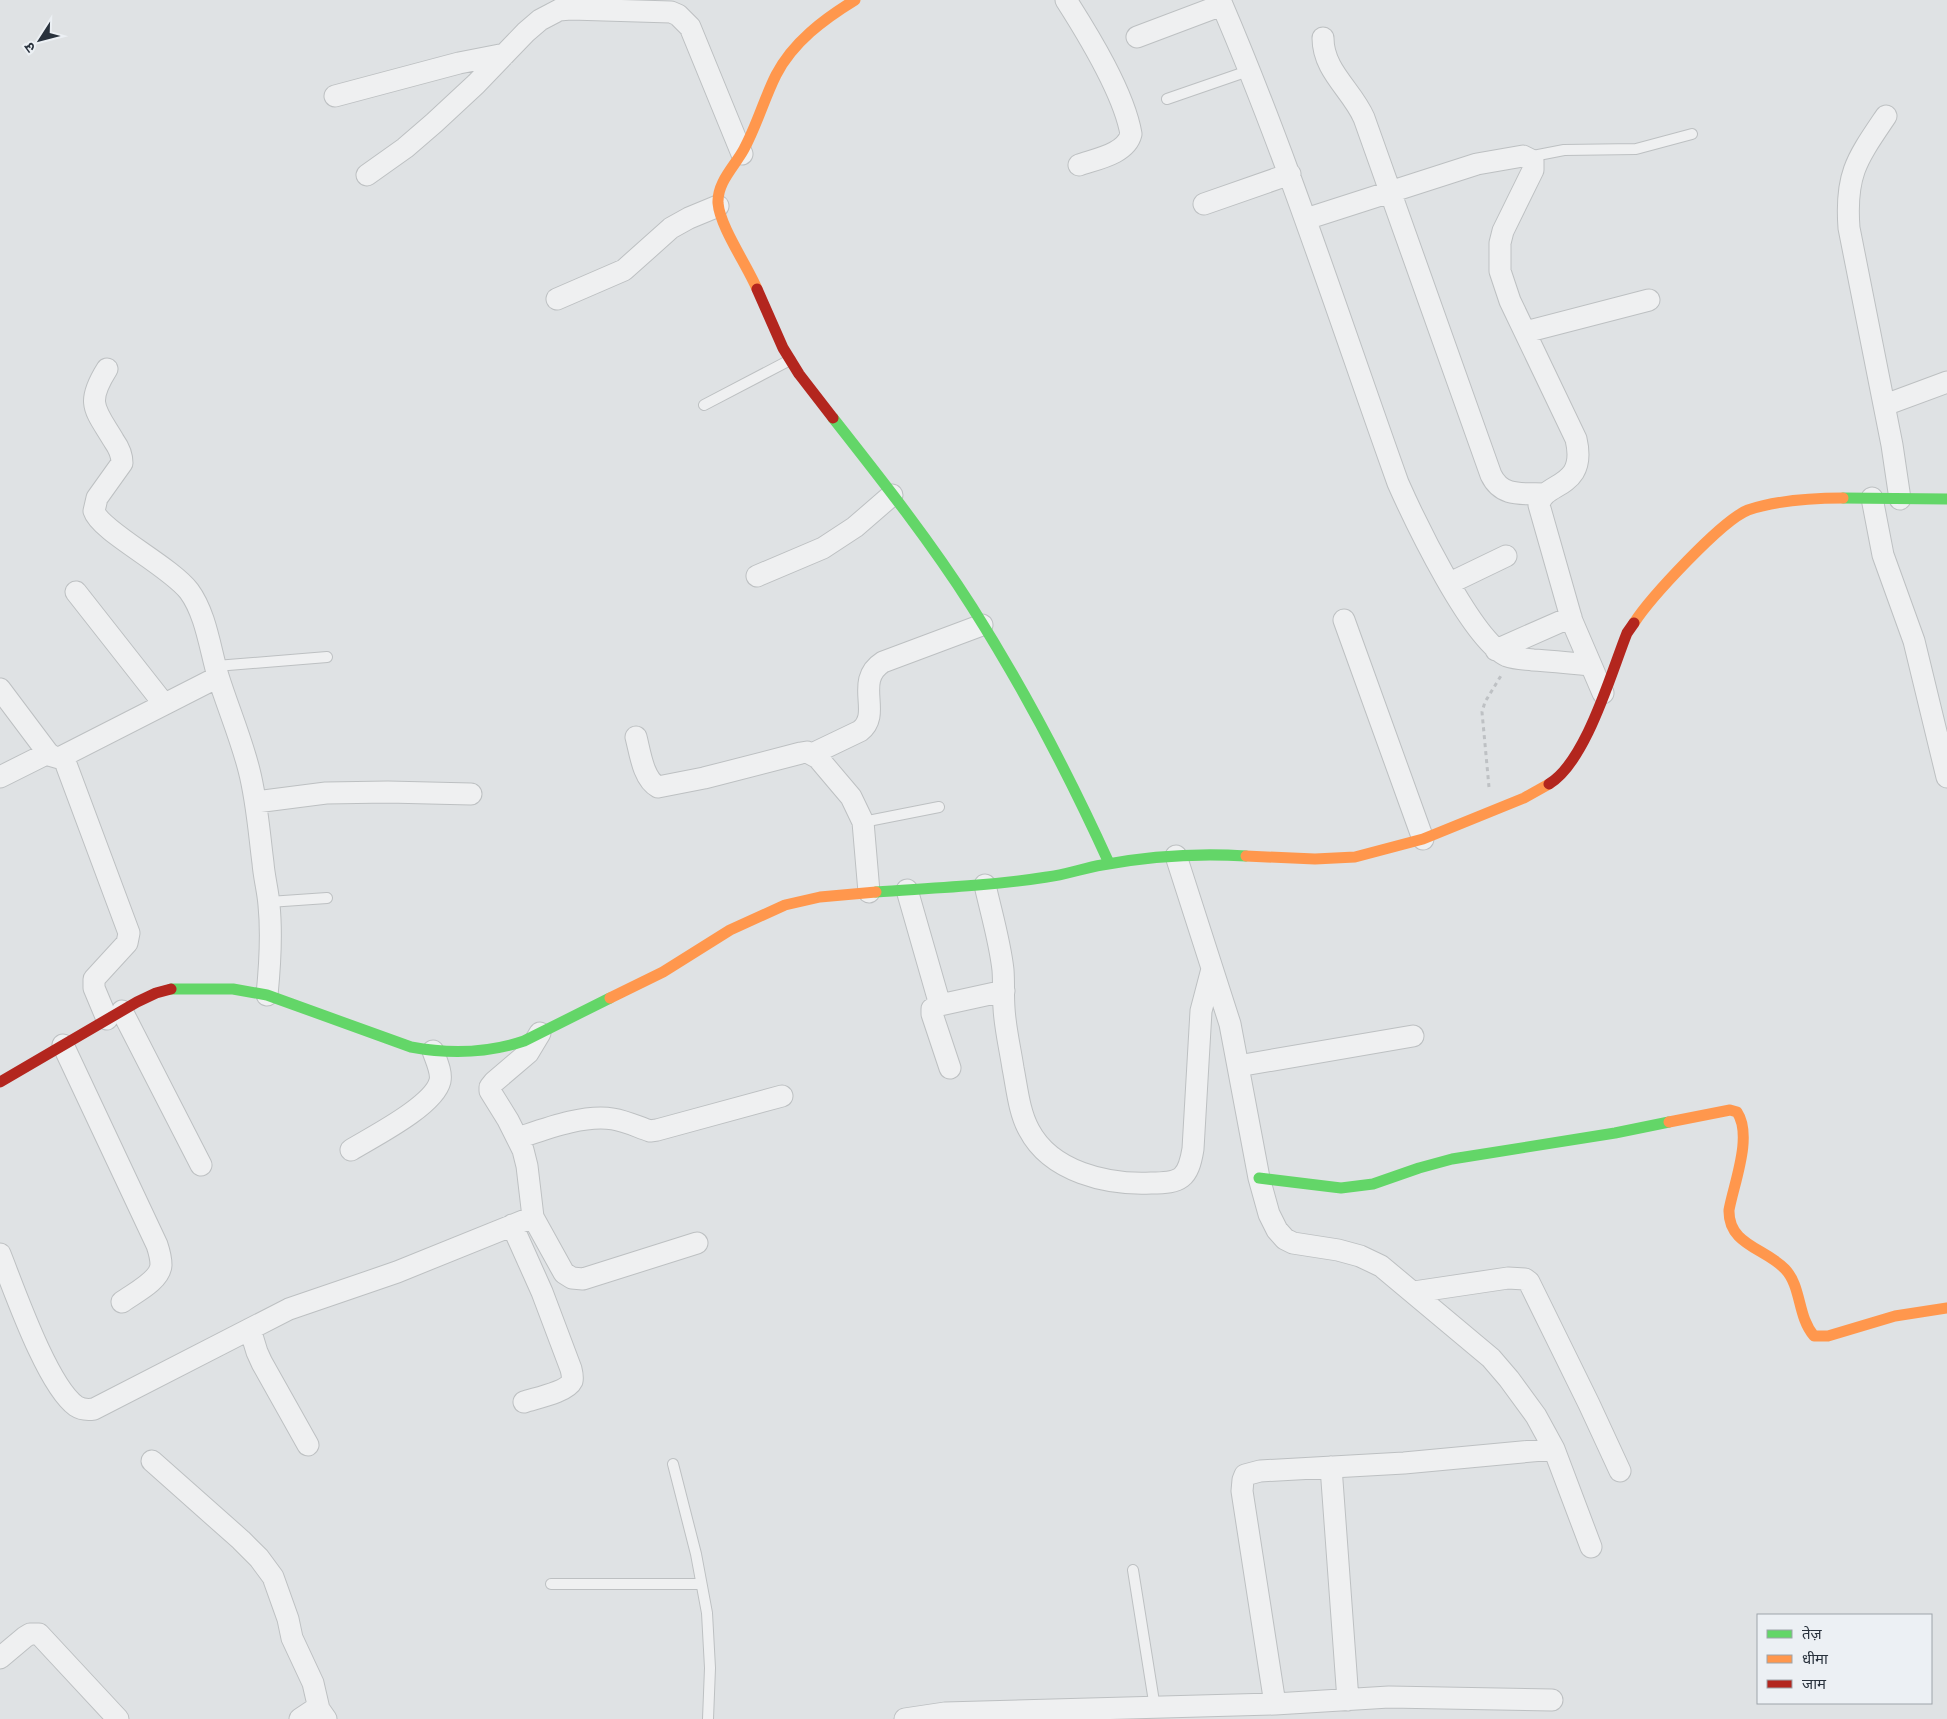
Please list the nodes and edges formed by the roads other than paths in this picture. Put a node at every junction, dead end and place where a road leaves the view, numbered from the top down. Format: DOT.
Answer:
graph roads {
  1 [pos="855,0"];
  2 [pos="1066,0"];
  3 [pos="1221,2"];
  4 [pos="1137,37"];
  5 [pos="1323,38"];
  6 [pos="504,54"];
  7 [pos="1251,70"];
  8 [pos="336,96"];
  9 [pos="1167,99"];
  10 [pos="1886,116"];
  11 [pos="1692,134"];
  12 [pos="742,154"];
  13 [pos="1528,157"];
  14 [pos="1079,165"];
  15 [pos="1290,174"];
  16 [pos="367,175"];
  17 [pos="1391,192"];
  18 [pos="1204,204"];
  19 [pos="718,206"];
  20 [pos="1306,219"];
  21 [pos="557,299"];
  22 [pos="1649,300"];
  23 [pos="1525,332"];
  24 [pos="791,359"];
  25 [pos="107,369"];
  26 [pos="1947,382"];
  27 [pos="704,405"];
  28 [pos="1885,405"];
  29 [pos="1546,494"];
  30 [pos="892,495"];
  31 [pos="1872,498"];
  32 [pos="1900,499"];
  33 [pos="1947,499"];
  34 [pos="1506,556"];
  35 [pos="757,576"];
  36 [pos="1450,583"];
  37 [pos="76,592"];
  38 [pos="1571,617"];
  39 [pos="1344,620"];
  40 [pos="982,625"];
  41 [pos="1504,654"];
  42 [pos="327,657"];
  43 [pos="1590,665"];
  44 [pos="217,671"];
  45 [pos="0,689"];
  46 [pos="1604,693"];
  47 [pos="164,704"];
  48 [pos="636,737"];
  49 [pos="812,754"];
  50 [pos="56,755"];
  51 [pos="0,777"];
  52 [pos="1947,777"];
  53 [pos="471,794"];
  54 [pos="256,802"];
  55 [pos="938,807"];
  56 [pos="863,822"];
  57 [pos="1423,839"];
  58 [pos="1176,856"];
  59 [pos="1110,863"];
  60 [pos="985,884"];
  61 [pos="907,890"];
  62 [pos="869,892"];
  63 [pos="326,898"];
  64 [pos="269,902"];
  65 [pos="1212,969"];
  66 [pos="1004,991"];
  67 [pos="267,995"];
  68 [pos="940,1005"];
  69 [pos="115,1015"];
  70 [pos="540,1034"];
  71 [pos="1413,1036"];
  72 [pos="63,1045"];
  73 [pos="433,1051"];
  74 [pos="1238,1066"];
  75 [pos="950,1068"];
  76 [pos="0,1082"];
  77 [pos="782,1096"];
  78 [pos="518,1138"];
  79 [pos="351,1150"];
  80 [pos="201,1165"];
  81 [pos="1259,1178"];
  82 [pos="533,1217"];
  83 [pos="512,1225"];
  84 [pos="697,1243"];
  85 [pos="0,1254"];
  86 [pos="1414,1292"];
  87 [pos="122,1302"];
  88 [pos="1947,1308"];
  89 [pos="250,1329"];
  90 [pos="524,1402"];
  91 [pos="308,1445"];
  92 [pos="1554,1449"];
  93 [pos="152,1461"];
  94 [pos="673,1464"];
  95 [pos="1331,1467"];
  96 [pos="1620,1472"];
  97 [pos="1591,1547"];
  98 [pos="1133,1570"];
  99 [pos="551,1584"];
  100 [pos="701,1584"];
  101 [pos="0,1658"];
  102 [pos="1348,1700"];
  103 [pos="1552,1700"];
  104 [pos="1275,1704"];
  105 [pos="1155,1708"];
  106 [pos="323,1714"];
  107 [pos="118,1719"];
  108 [pos="300,1719"];
  109 [pos="708,1719"];
  110 [pos="905,1719"];
  1 -- 12 [label="street"];
  2 -- 14 [label="street"];
  3 -- 4 [label="street"];
  3 -- 7 [label="street"];
  5 -- 17 [label="street"];
  6 -- 8 [label="street"];
  6 -- 12 [label="street"];
  6 -- 16 [label="street"];
  7 -- 9 [label="lane"];
  7 -- 15 [label="street"];
  10 -- 28 [label="street"];
  11 -- 13 [label="lane"];
  12 -- 19 [label="street"];
  13 -- 17 [label="street"];
  13 -- 23 [label="street"];
  15 -- 18 [label="street"];
  15 -- 20 [label="street"];
  17 -- 20 [label="street"];
  17 -- 29 [label="street"];
  19 -- 21 [label="street"];
  19 -- 24 [label="street"];
  20 -- 36 [label="street"];
  22 -- 23 [label="street"];
  23 -- 29 [label="street"];
  24 -- 27 [label="lane"];
  24 -- 30 [label="street"];
  25 -- 44 [label="street"];
  26 -- 28 [label="street"];
  28 -- 32 [label="street"];
  29 -- 38 [label="street"];
  30 -- 35 [label="street"];
  30 -- 40 [label="street"];
  31 -- 32 [label="street"];
  31 -- 46 [label="street"];
  31 -- 52 [label="street"];
  32 -- 33 [label="street"];
  34 -- 36 [label="street"];
  36 -- 41 [label="street"];
  37 -- 47 [label="street"];
  38 -- 41 [label="street"];
  38 -- 43 [label="street"];
  39 -- 57 [label="street"];
  40 -- 49 [label="street"];
  40 -- 59 [label="street"];
  41 -- 43 [label="street"];
  42 -- 44 [label="lane"];
  43 -- 46 [label="street"];
  44 -- 47 [label="street"];
  44 -- 54 [label="street"];
  45 -- 50 [label="street"];
  46 -- 57 [label="street"];
  47 -- 50 [label="street"];
  48 -- 49 [label="street"];
  49 -- 56 [label="street"];
  50 -- 51 [label="street"];
  50 -- 69 [label="street"];
  53 -- 54 [label="street"];
  54 -- 64 [label="street"];
  55 -- 56 [label="lane"];
  56 -- 62 [label="street"];
  57 -- 58 [label="street"];
  58 -- 59 [label="street"];
  58 -- 65 [label="street"];
  59 -- 60 [label="street"];
  60 -- 61 [label="street"];
  60 -- 66 [label="street"];
  61 -- 62 [label="street"];
  61 -- 68 [label="street"];
  62 -- 70 [label="street"];
  63 -- 64 [label="lane"];
  64 -- 67 [label="street"];
  65 -- 66 [label="street"];
  65 -- 74 [label="street"];
  66 -- 68 [label="street"];
  67 -- 69 [label="street"];
  67 -- 73 [label="street"];
  68 -- 75 [label="street"];
  69 -- 72 [label="street"];
  69 -- 80 [label="street"];
  70 -- 73 [label="street"];
  70 -- 78 [label="street"];
  71 -- 74 [label="street"];
  72 -- 76 [label="street"];
  72 -- 87 [label="street"];
  73 -- 79 [label="street"];
  74 -- 81 [label="street"];
  77 -- 78 [label="street"];
  78 -- 82 [label="street"];
  81 -- 86 [label="street"];
  81 -- 88 [label="street"];
  82 -- 83 [label="street"];
  82 -- 84 [label="street"];
  83 -- 89 [label="street"];
  83 -- 90 [label="street"];
  85 -- 89 [label="street"];
  86 -- 92 [label="street"];
  86 -- 96 [label="street"];
  89 -- 91 [label="street"];
  92 -- 95 [label="street"];
  92 -- 97 [label="street"];
  93 -- 106 [label="street"];
  94 -- 100 [label="lane"];
  95 -- 102 [label="street"];
  95 -- 104 [label="street"];
  98 -- 105 [label="lane"];
  99 -- 100 [label="lane"];
  100 -- 109 [label="lane"];
  101 -- 107 [label="street"];
  102 -- 103 [label="street"];
  102 -- 104 [label="street"];
  104 -- 105 [label="street"];
  105 -- 110 [label="street"];
  106 -- 108 [label="street"];
}
